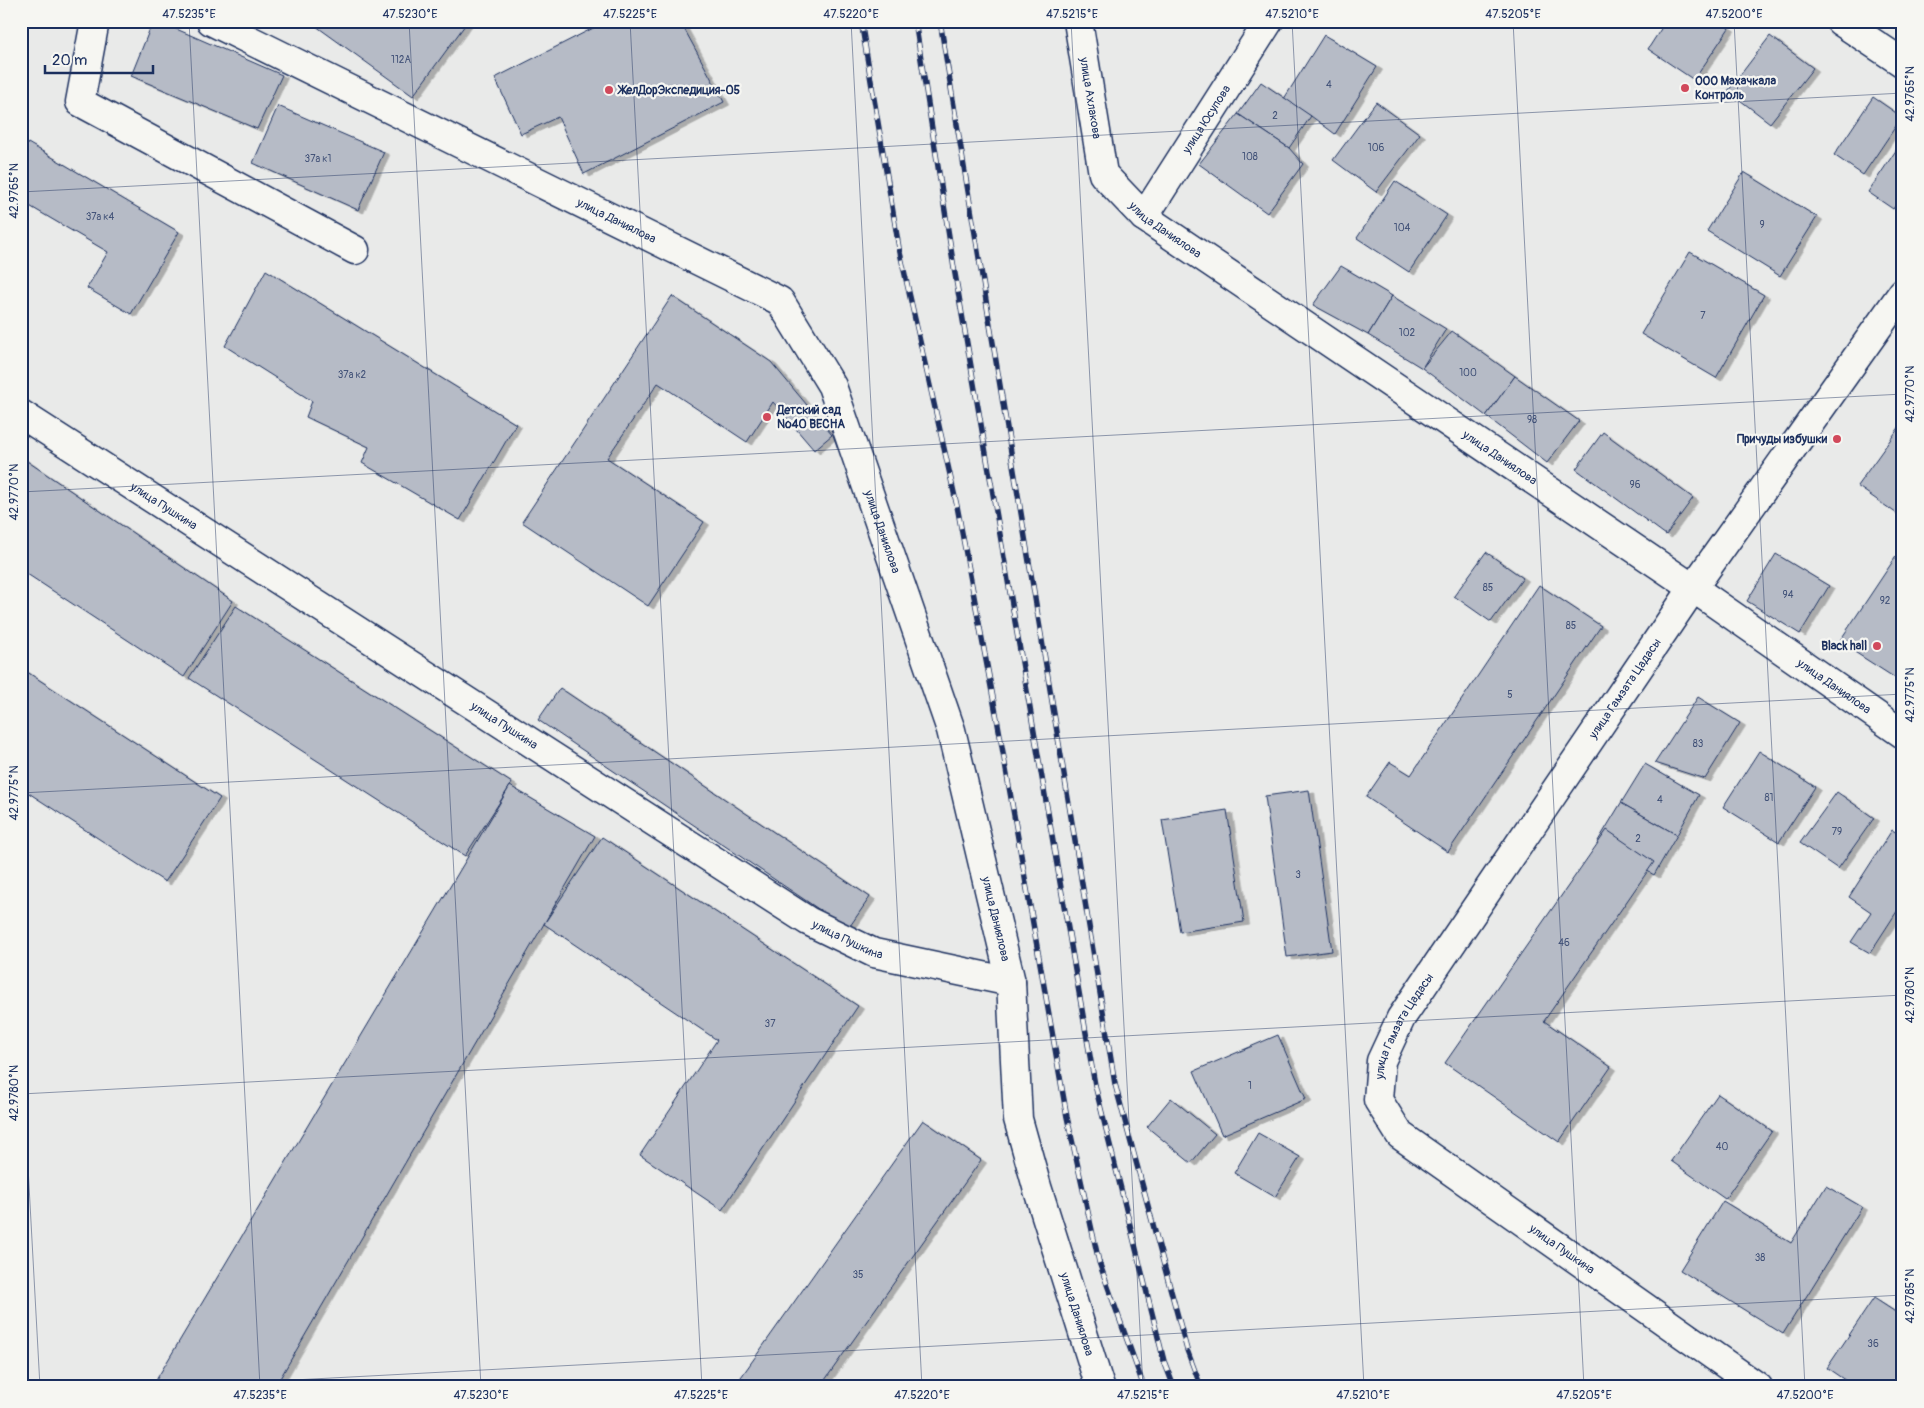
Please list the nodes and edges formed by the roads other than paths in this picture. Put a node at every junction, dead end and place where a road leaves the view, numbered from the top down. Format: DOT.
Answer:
graph roads {
  1 [pos="96,21"];
  2 [pos="211,21"];
  3 [pos="1078,21"];
  4 [pos="1269,21"];
  5 [pos="1840,21"];
  6 [pos="1903,63"];
  7 [pos="1103,174"];
  8 [pos="1144,216"];
  9 [pos="355,250"];
  10 [pos="1903,292"];
  11 [pos="21,414"];
  12 [pos="1693,588"];
  13 [pos="1903,734"];
  14 [pos="1011,982"];
  15 [pos="1378,1100"];
  16 [pos="1100,1387"];
  17 [pos="1758,1387"];
  1 -- 9 [label="street"];
  2 -- 14 [label="street, улица Даниялова"];
  3 -- 7 [label="street, улица Ахлакова"];
  4 -- 8 [label="street, улица Юсупова"];
  5 -- 6 [label="street"];
  7 -- 8 [label="street, улица Даниялова"];
  8 -- 12 [label="street, улица Даниялова"];
  10 -- 12 [label="street, улица Гамзата Цадасы"];
  11 -- 14 [label="street, улица Пушкина"];
  12 -- 13 [label="street, улица Даниялова"];
  12 -- 15 [label="street, улица Гамзата Цадасы"];
  14 -- 16 [label="street, улица Даниялова"];
  15 -- 17 [label="street, улица Пушкина"];
}
